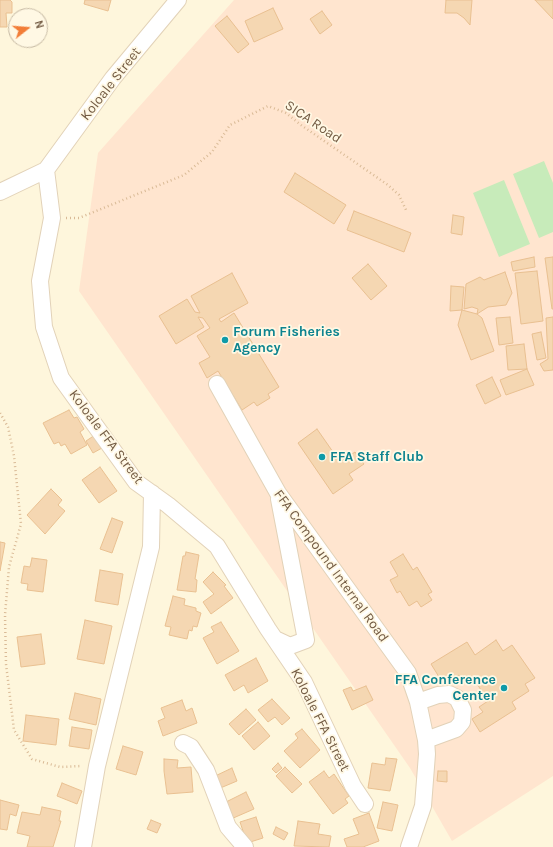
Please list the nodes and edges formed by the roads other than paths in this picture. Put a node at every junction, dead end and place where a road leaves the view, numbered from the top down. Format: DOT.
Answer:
graph roads {
  1 [pos="178,0"];
  2 [pos="46,170"];
  3 [pos="0,192"];
  4 [pos="216,384"];
  5 [pos="152,493"];
  6 [pos="278,493"];
  7 [pos="275,639"];
  8 [pos="418,702"];
  9 [pos="183,743"];
  10 [pos="426,747"];
  11 [pos="365,804"];
  12 [pos="83,847"];
  13 [pos="244,847"];
  14 [pos="409,847"];
  1 -- 2 [label="street, Koloale Street"];
  2 -- 3 [label="street"];
  2 -- 5 [label="street, Koloale FFA Street"];
  4 -- 6 [label="street, FFA Compound Internal Road"];
  5 -- 7 [label="street, Koloale FFA Street"];
  5 -- 12 [label="street"];
  6 -- 7 [label="street"];
  6 -- 8 [label="street, FFA Compound Internal Road"];
  7 -- 11 [label="street, Koloale FFA Street"];
  8 -- 10 [label="street, FFA Compound Internal Road"];
  8 -- 10 [label="street"];
  9 -- 13 [label="street"];
  10 -- 14 [label="street, FFA Compound Internal Road"];
}
